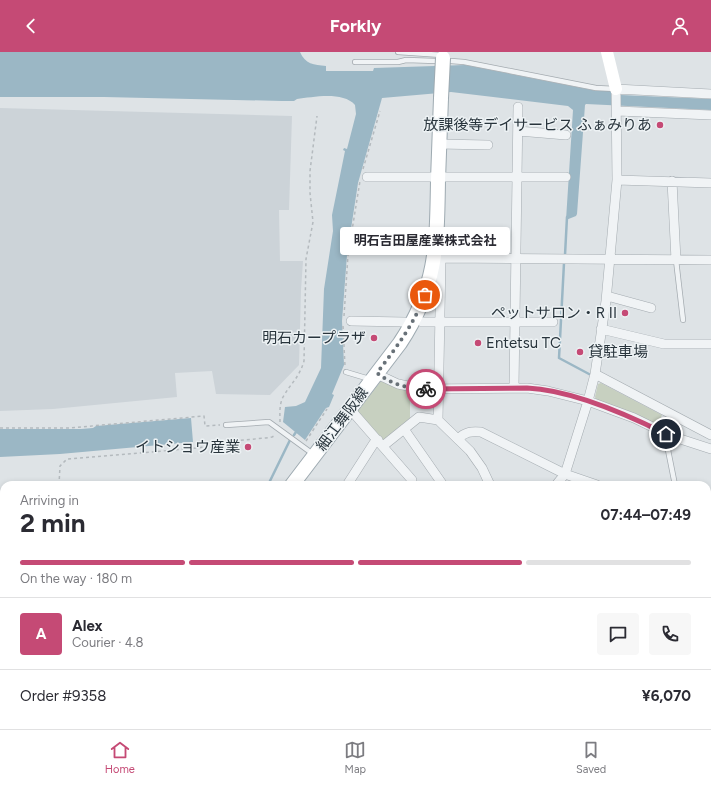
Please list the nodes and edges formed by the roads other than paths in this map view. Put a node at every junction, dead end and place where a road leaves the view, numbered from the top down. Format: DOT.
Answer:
graph roads {
  1 [pos="398,52"];
  2 [pos="607,52"];
  3 [pos="443,57"];
  4 [pos="355,62"];
  5 [pos="616,90"];
  6 [pos="711,94"];
  7 [pos="518,106"];
  8 [pos="616,109"];
  9 [pos="711,115"];
  10 [pos="518,131"];
  11 [pos="566,135"];
  12 [pos="439,144"];
  13 [pos="488,145"];
  14 [pos="367,177"];
  15 [pos="438,177"];
  16 [pos="517,177"];
  17 [pos="566,177"];
  18 [pos="617,180"];
  19 [pos="672,181"];
  20 [pos="711,183"];
  21 [pos="438,257"];
  22 [pos="516,258"];
  23 [pos="609,260"];
  24 [pos="676,260"];
  25 [pos="711,260"];
  26 [pos="607,296"];
  27 [pos="651,308"];
  28 [pos="683,320"];
  29 [pos="351,321"];
  30 [pos="440,322"];
  31 [pos="515,322"];
  32 [pos="553,322"];
  33 [pos="417,323"];
  34 [pos="601,329"];
  35 [pos="711,344"];
  36 [pos="346,372"];
  37 [pos="595,374"];
  38 [pos="374,377"];
  39 [pos="514,388"];
  40 [pos="438,389"];
  41 [pos="588,401"];
  42 [pos="350,409"];
  43 [pos="438,420"];
  44 [pos="226,425"];
  45 [pos="404,429"];
  46 [pos="669,435"];
  47 [pos="711,436"];
  48 [pos="458,439"];
  49 [pos="381,443"];
  50 [pos="711,449"];
  51 [pos="314,455"];
  52 [pos="565,474"];
  53 [pos="295,481"];
  54 [pos="350,481"];
  55 [pos="412,481"];
  56 [pos="440,481"];
  57 [pos="488,481"];
  58 [pos="559,481"];
  59 [pos="585,481"];
  60 [pos="675,481"];
  1 -- 3 [label="lane"];
  2 -- 5 [label="street"];
  3 -- 4 [label="lane"];
  3 -- 5 [label="lane"];
  3 -- 12 [label="main road, 細江舞阪線, bridge"];
  5 -- 6 [label="street"];
  5 -- 8 [label="street"];
  7 -- 10 [label="street"];
  8 -- 9 [label="street"];
  8 -- 18 [label="street"];
  10 -- 11 [label="street"];
  10 -- 16 [label="street"];
  12 -- 13 [label="street"];
  12 -- 15 [label="main road, 細江舞阪線"];
  14 -- 15 [label="street"];
  15 -- 16 [label="street"];
  15 -- 21 [label="main road, 細江舞阪線"];
  16 -- 17 [label="street"];
  16 -- 22 [label="street"];
  18 -- 19 [label="street"];
  18 -- 23 [label="street"];
  19 -- 20 [label="street"];
  19 -- 24 [label="street"];
  21 -- 22 [label="street"];
  21 -- 30 [label="street"];
  21 -- 33 [label="main road, 細江舞阪線"];
  22 -- 23 [label="street"];
  22 -- 31 [label="street"];
  23 -- 24 [label="street"];
  23 -- 26 [label="street"];
  24 -- 25 [label="street"];
  24 -- 28 [label="lane"];
  26 -- 27 [label="street"];
  26 -- 34 [label="street"];
  29 -- 33 [label="street"];
  30 -- 31 [label="street"];
  30 -- 33 [label="street"];
  30 -- 40 [label="street"];
  31 -- 32 [label="street"];
  31 -- 39 [label="street"];
  33 -- 38 [label="main road, 細江舞阪線"];
  34 -- 35 [label="street"];
  34 -- 37 [label="street"];
  36 -- 38 [label="lane"];
  37 -- 41 [label="street"];
  37 -- 47 [label="street"];
  38 -- 40 [label="street"];
  38 -- 42 [label="main road, 細江舞阪線"];
  39 -- 40 [label="street"];
  39 -- 41 [label="street"];
  40 -- 43 [label="street"];
  41 -- 46 [label="street"];
  41 -- 52 [label="street"];
  42 -- 49 [label="street"];
  42 -- 51 [label="main road, 細江舞阪線"];
  43 -- 45 [label="street"];
  43 -- 48 [label="street"];
  44 -- 51 [label="lane"];
  45 -- 49 [label="street"];
  45 -- 56 [label="street"];
  46 -- 50 [label="street"];
  46 -- 60 [label="lane"];
  48 -- 52 [label="street"];
  48 -- 57 [label="street"];
  49 -- 54 [label="street"];
  49 -- 55 [label="street"];
  51 -- 53 [label="main road, 細江舞阪線"];
  52 -- 58 [label="street"];
  52 -- 59 [label="street"];
}
